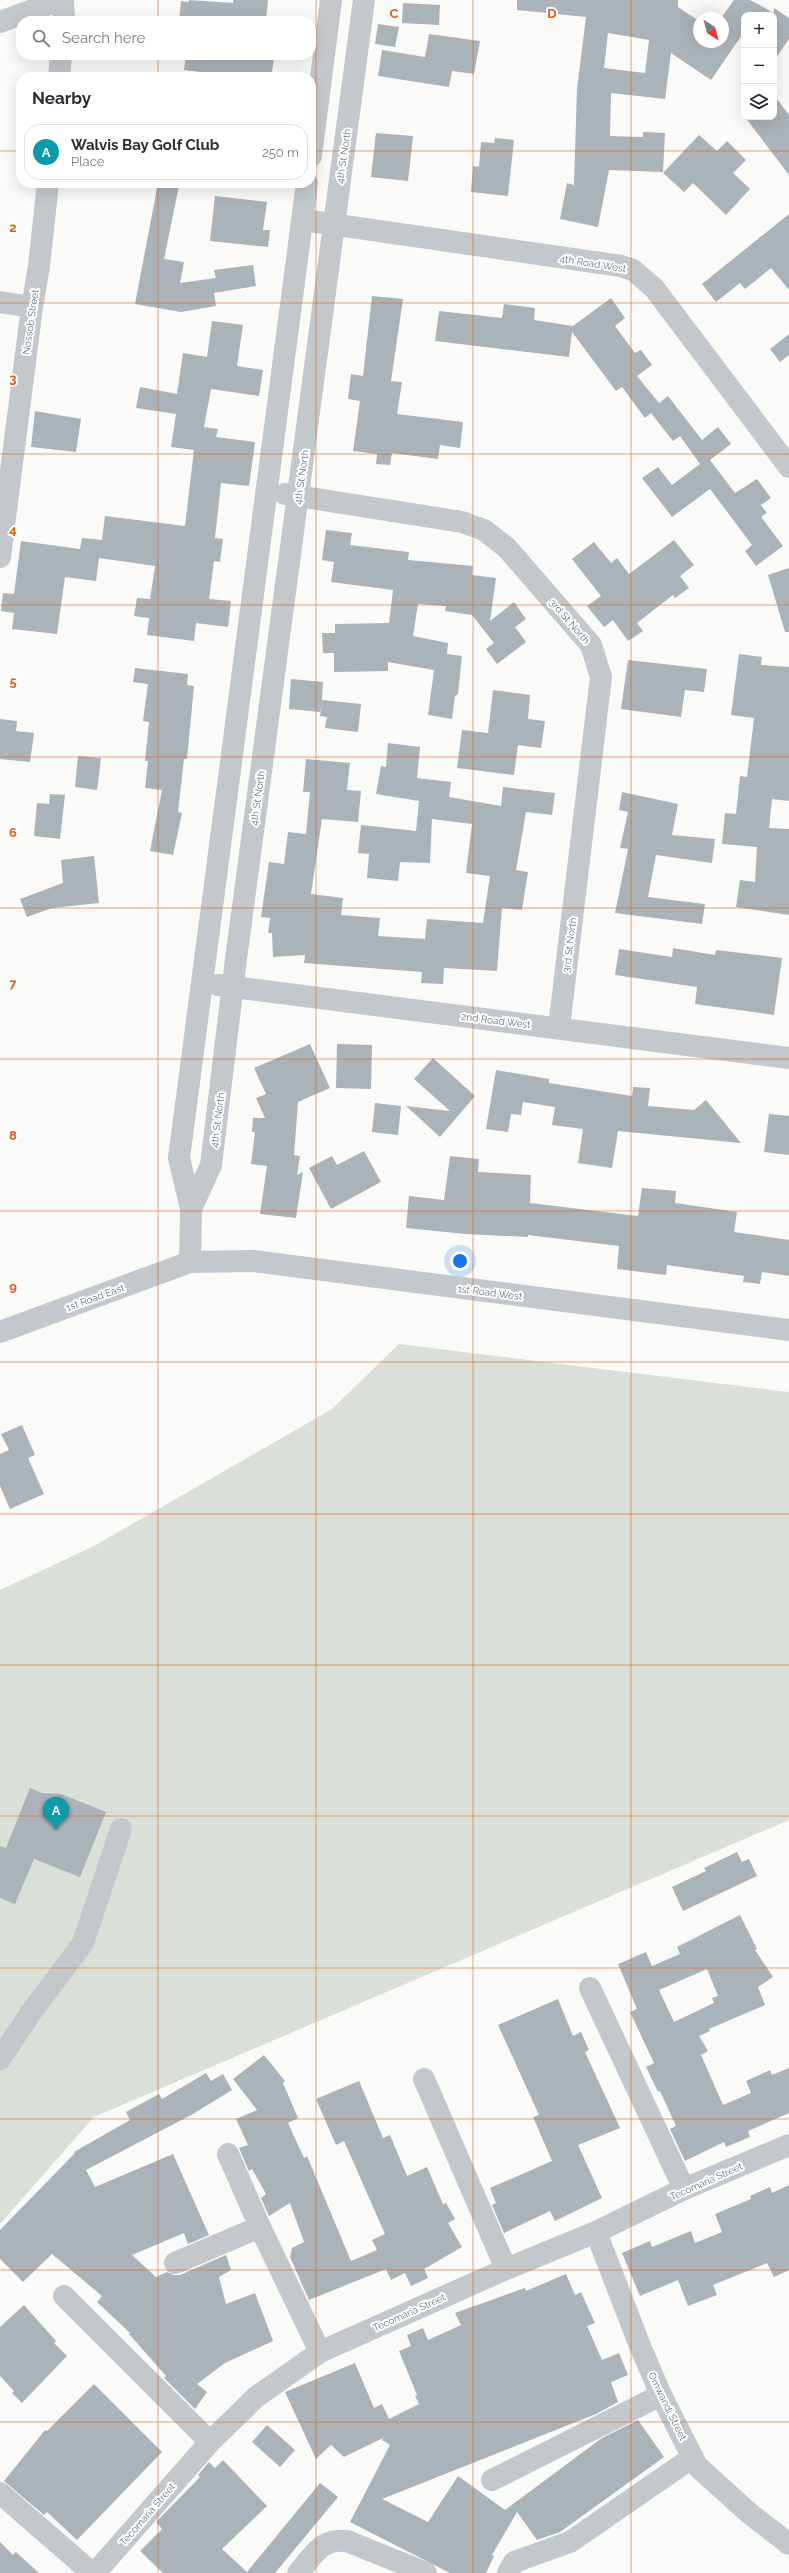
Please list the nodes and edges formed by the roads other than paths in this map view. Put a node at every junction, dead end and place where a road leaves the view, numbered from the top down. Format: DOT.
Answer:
graph roads {
  1 [pos="61,0"];
  2 [pos="331,0"];
  3 [pos="364,0"];
  4 [pos="16,16"];
  5 [pos="17,16"];
  6 [pos="63,16"];
  7 [pos="0,22"];
  8 [pos="61,60"];
  9 [pos="60,72"];
  10 [pos="316,117"];
  11 [pos="47,188"];
  12 [pos="307,188"];
  13 [pos="303,220"];
  14 [pos="334,225"];
  15 [pos="0,302"];
  16 [pos="32,307"];
  17 [pos="789,467"];
  18 [pos="267,491"];
  19 [pos="298,496"];
  20 [pos="0,557"];
  21 [pos="202,983"];
  22 [pos="232,988"];
  23 [pos="559,1027"];
  24 [pos="789,1058"];
  25 [pos="191,1209"];
  26 [pos="190,1262"];
  27 [pos="789,1330"];
  28 [pos="0,1332"];
  29 [pos="121,1829"];
  30 [pos="590,1988"];
  31 [pos="0,2059"];
  32 [pos="424,2079"];
  33 [pos="789,2145"];
  34 [pos="228,2154"];
  35 [pos="684,2189"];
  36 [pos="260,2227"];
  37 [pos="596,2232"];
  38 [pos="175,2264"];
  39 [pos="506,2269"];
  40 [pos="64,2296"];
  41 [pos="320,2352"];
  42 [pos="661,2395"];
  43 [pos="210,2442"];
  44 [pos="693,2457"];
  45 [pos="492,2480"];
  46 [pos="0,2493"];
  47 [pos="789,2544"];
  48 [pos="93,2573"];
  49 [pos="298,2573"];
  50 [pos="426,2573"];
  51 [pos="508,2573"];
  1 -- 5 [label="street"];
  1 -- 6 [label="street"];
  2 -- 10 [label="street"];
  3 -- 14 [label="street, 4th St North"];
  4 -- 7 [label="street"];
  8 -- 9 [label="street"];
  11 -- 16 [label="street, Nossob Street"];
  12 -- 13 [label="street"];
  13 -- 14 [label="street, 4th Road West"];
  13 -- 18 [label="street"];
  14 -- 17 [label="street, 4th Road West"];
  14 -- 19 [label="street, 4th St North"];
  15 -- 16 [label="street"];
  16 -- 20 [label="street, Nossob Street"];
  18 -- 19 [label="street, 3rd St North"];
  18 -- 21 [label="street"];
  19 -- 22 [label="street, 4th St North"];
  19 -- 23 [label="street, 3rd St North"];
  21 -- 22 [label="street, 2nd Road West"];
  21 -- 25 [label="street"];
  22 -- 23 [label="street, 2nd Road West"];
  22 -- 25 [label="street, 4th St North"];
  23 -- 24 [label="street, 2nd Road West"];
  25 -- 26 [label="street"];
  26 -- 27 [label="street, 1st Road West"];
  26 -- 28 [label="street, 1st Road East"];
  29 -- 31 [label="street"];
  30 -- 35 [label="street"];
  32 -- 39 [label="street"];
  33 -- 35 [label="street, Tecomaria Street"];
  34 -- 36 [label="street"];
  35 -- 37 [label="street, Tecomaria Street"];
  36 -- 38 [label="street"];
  36 -- 41 [label="street"];
  37 -- 39 [label="street, Tecomaria Street"];
  37 -- 42 [label="street, Omwandi Street"];
  39 -- 41 [label="street, Tecomaria Street"];
  40 -- 43 [label="street"];
  41 -- 43 [label="street, Tecomaria Street"];
  42 -- 44 [label="street, Omwandi Street"];
  42 -- 45 [label="street"];
  43 -- 48 [label="street, Tecomaria Street"];
  44 -- 47 [label="street, Omwandi Street"];
  44 -- 51 [label="street"];
  46 -- 48 [label="street"];
  49 -- 50 [label="street"];
}
